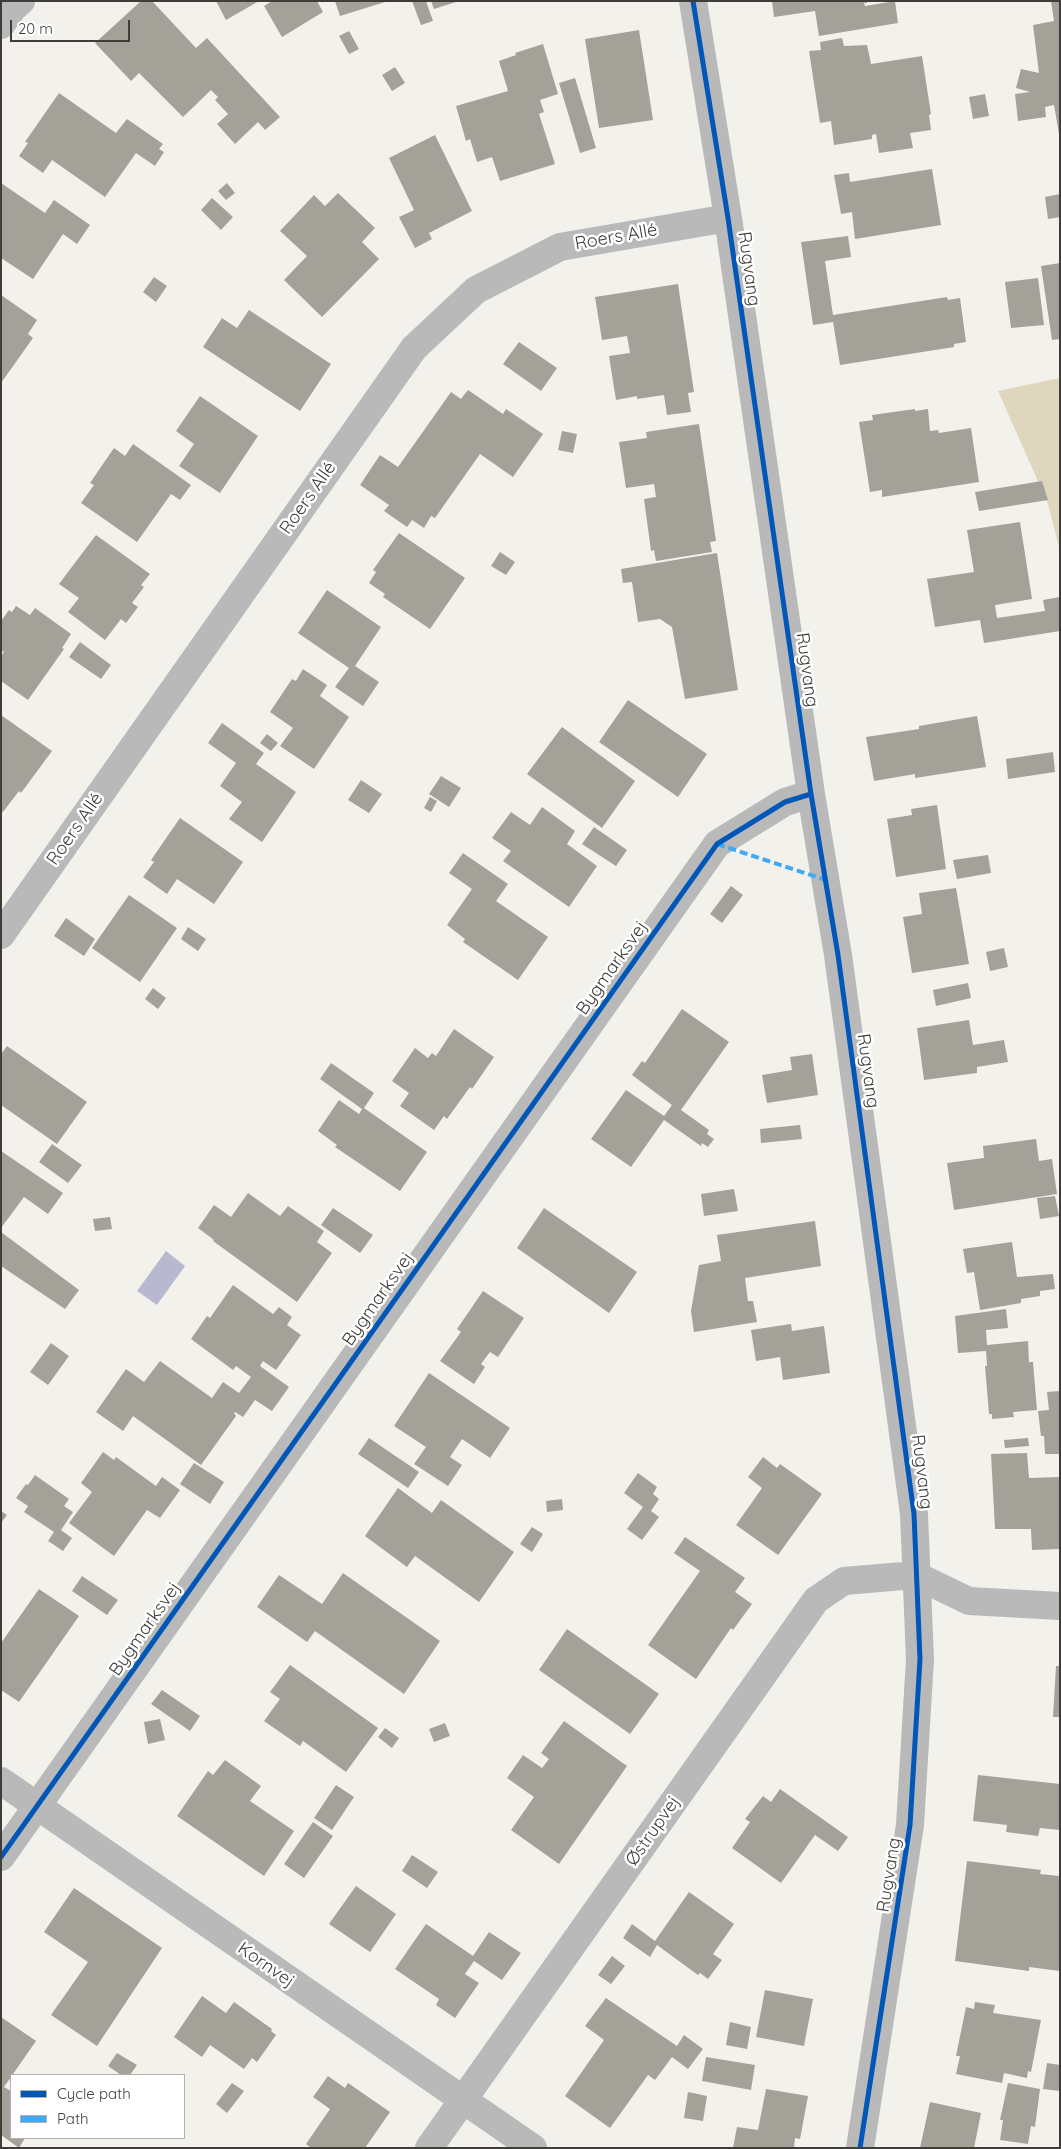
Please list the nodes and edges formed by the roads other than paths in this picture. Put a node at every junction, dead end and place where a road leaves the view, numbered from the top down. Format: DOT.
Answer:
graph roads {
  1 [pos="21,1"];
  2 [pos="693,1"];
  3 [pos="1,25"];
  4 [pos="728,218"];
  5 [pos="811,794"];
  6 [pos="1,935"];
  7 [pos="915,1575"];
  8 [pos="1060,1606"];
  9 [pos="1,1781"];
  10 [pos="36,1806"];
  11 [pos="1,1857"];
  12 [pos="462,2100"];
  13 [pos="429,2148"];
  14 [pos="533,2148"];
  15 [pos="860,2148"];
  1 -- 3 [label="street"];
  2 -- 4 [label="street, Rugvang"];
  4 -- 5 [label="street, Rugvang"];
  4 -- 6 [label="street, Roers Allé"];
  5 -- 7 [label="street, Rugvang"];
  5 -- 10 [label="street, Bygmarksvej"];
  7 -- 8 [label="street"];
  7 -- 12 [label="street, Østrupvej"];
  7 -- 15 [label="street, Rugvang"];
  9 -- 10 [label="street, Kornvej"];
  10 -- 11 [label="street, Bygmarksvej"];
  10 -- 12 [label="street, Kornvej"];
  12 -- 13 [label="street, Østrupvej"];
  12 -- 14 [label="street, Kornvej"];
}
